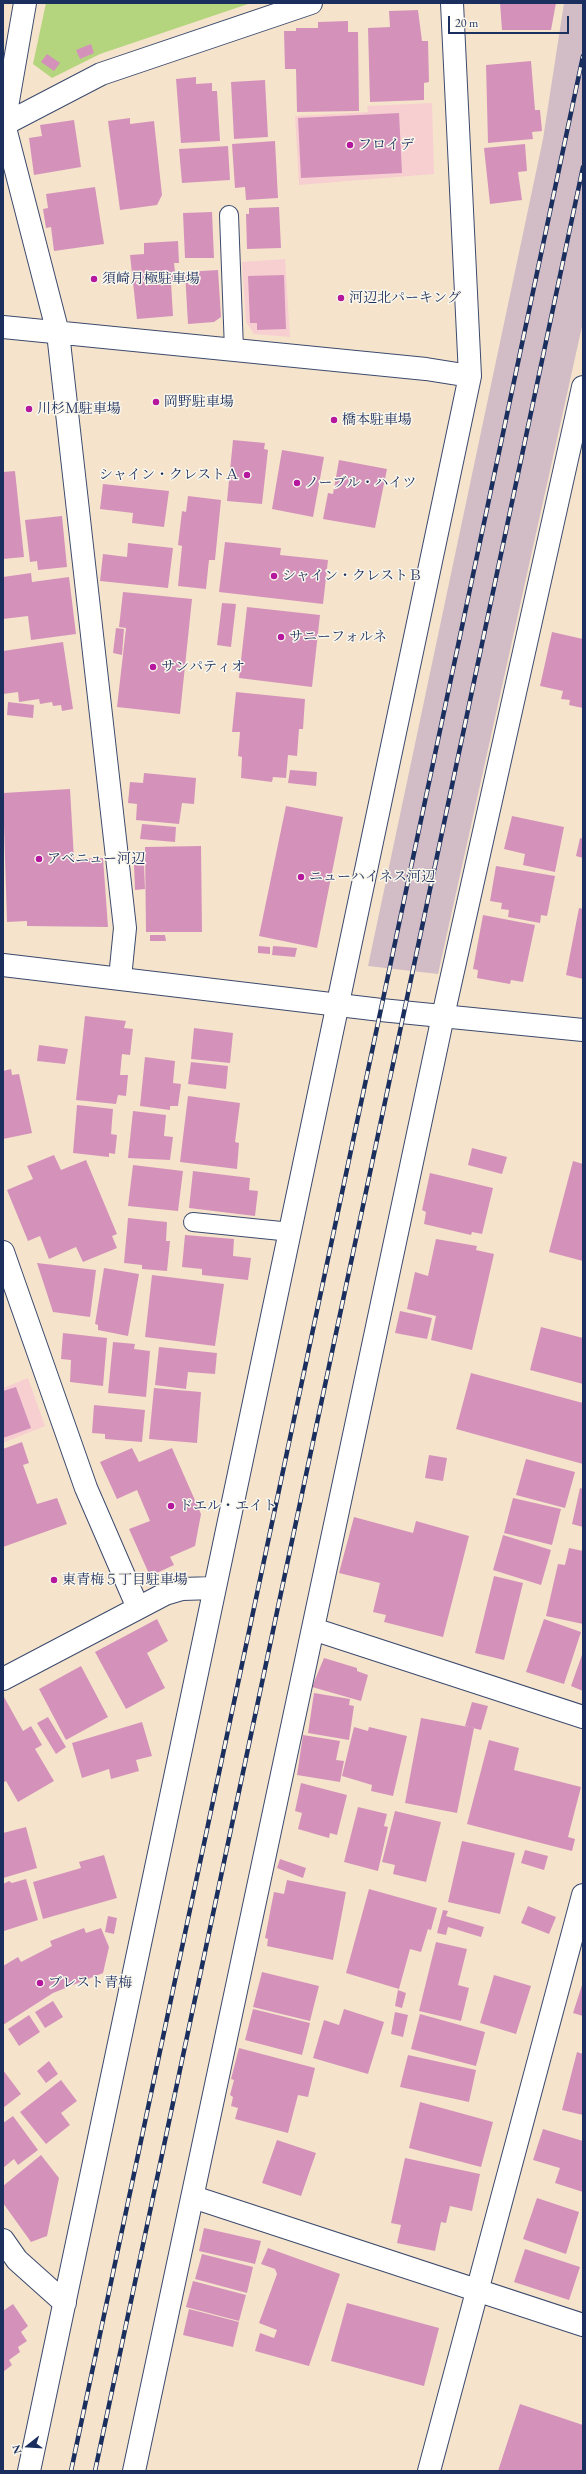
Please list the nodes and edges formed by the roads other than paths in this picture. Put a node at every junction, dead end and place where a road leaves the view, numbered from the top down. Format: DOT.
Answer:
graph roads {
  1 [pos="25,3"];
  2 [pos="312,3"];
  3 [pos="452,3"];
  4 [pos="4,125"];
  5 [pos="229,215"];
  6 [pos="3,327"];
  7 [pos="58,333"];
  8 [pos="234,350"];
  9 [pos="470,376"];
  10 [pos="583,387"];
  11 [pos="3,965"];
  12 [pos="120,978"];
  13 [pos="339,1004"];
  14 [pos="443,1016"];
  15 [pos="583,1030"];
  16 [pos="193,1222"];
  17 [pos="291,1232"];
  18 [pos="3,1252"];
  19 [pos="214,1588"];
  20 [pos="138,1608"];
  21 [pos="313,1629"];
  22 [pos="3,1679"];
  23 [pos="583,1717"];
  24 [pos="583,1895"];
  25 [pos="193,2197"];
  26 [pos="3,2240"];
  27 [pos="476,2291"];
  28 [pos="65,2303"];
  29 [pos="583,2325"];
  30 [pos="29,2471"];
  31 [pos="134,2471"];
  32 [pos="429,2471"];
  1 -- 4 [label="street"];
  2 -- 4 [label="street"];
  3 -- 9 [label="street"];
  4 -- 7 [label="street"];
  5 -- 8 [label="lane"];
  6 -- 7 [label="street"];
  7 -- 8 [label="street"];
  7 -- 12 [label="street"];
  8 -- 9 [label="street"];
  9 -- 13 [label="street"];
  10 -- 14 [label="street"];
  11 -- 12 [label="street"];
  12 -- 13 [label="street"];
  13 -- 14 [label="street"];
  13 -- 17 [label="street"];
  14 -- 15 [label="street"];
  14 -- 21 [label="street"];
  16 -- 17 [label="lane"];
  17 -- 19 [label="street"];
  18 -- 20 [label="street"];
  19 -- 20 [label="street"];
  19 -- 28 [label="street"];
  20 -- 22 [label="street"];
  21 -- 23 [label="street"];
  21 -- 25 [label="street"];
  24 -- 27 [label="street"];
  25 -- 27 [label="street"];
  25 -- 31 [label="street"];
  26 -- 28 [label="street"];
  27 -- 29 [label="street"];
  27 -- 32 [label="street"];
  28 -- 30 [label="street"];
}
